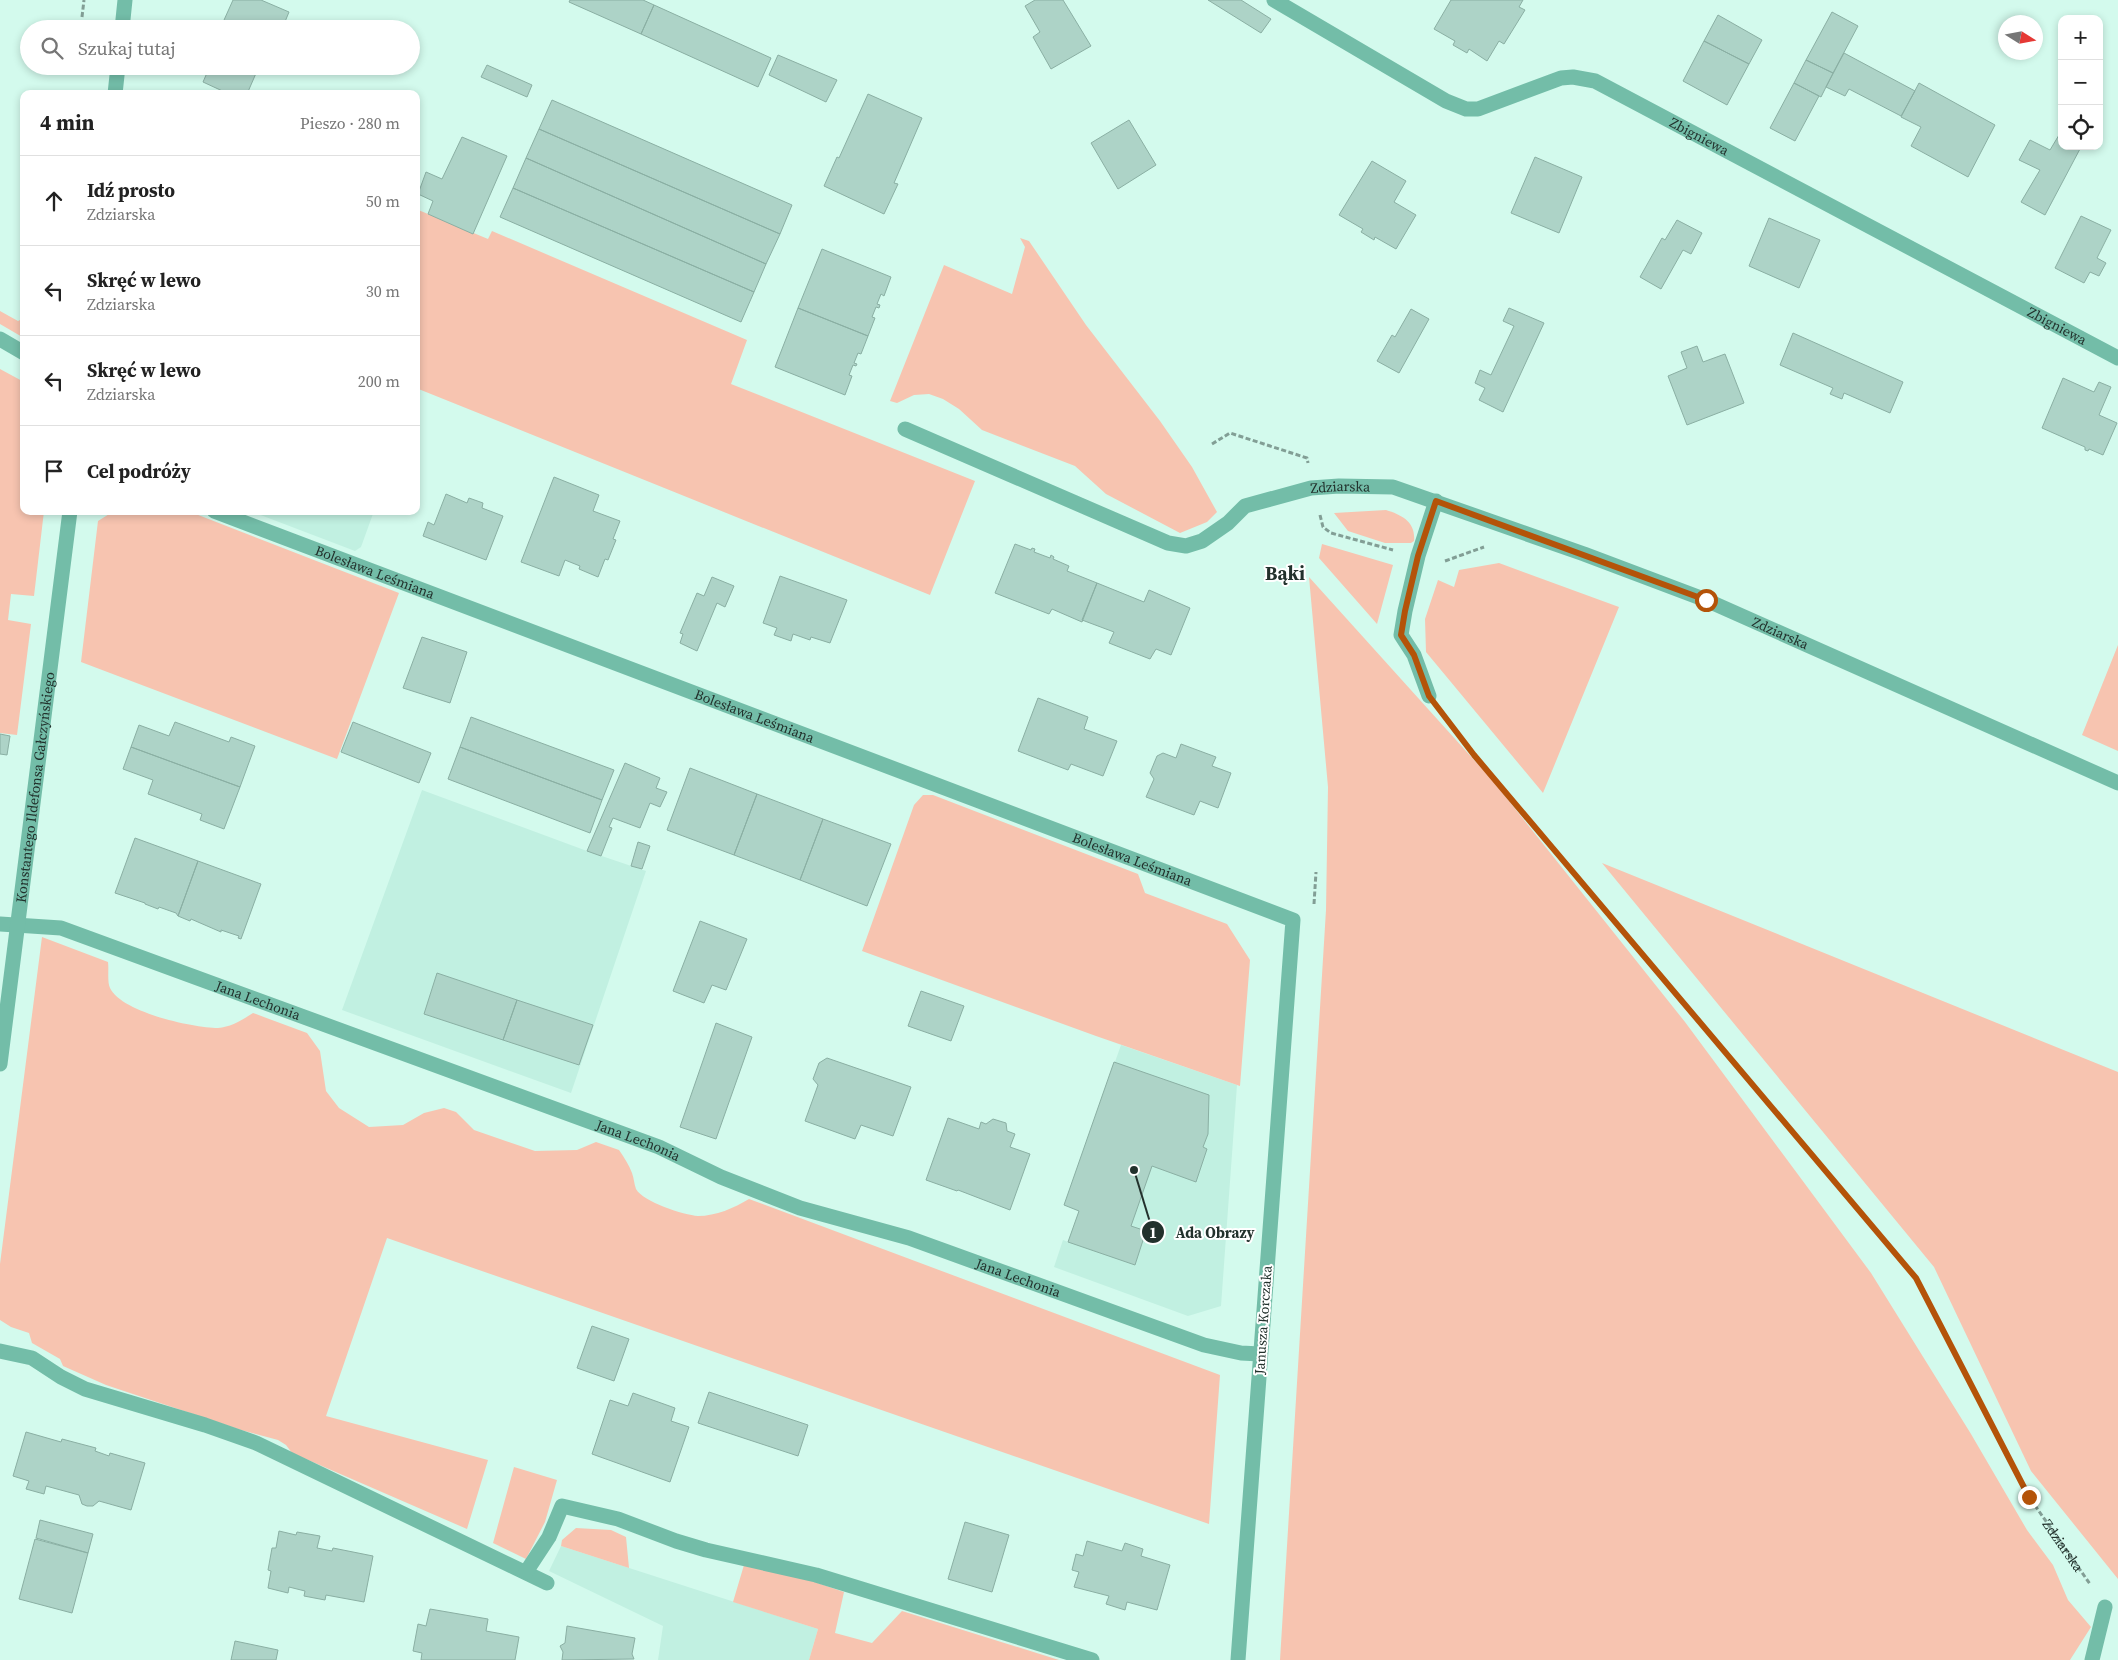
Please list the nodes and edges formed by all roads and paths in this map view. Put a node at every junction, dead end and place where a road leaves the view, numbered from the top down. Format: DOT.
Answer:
graph roads {
  1 [pos="84,0"];
  2 [pos="125,0"];
  3 [pos="1274,0"];
  4 [pos="82,16"];
  5 [pos="123,20"];
  6 [pos="117,75"];
  7 [pos="115,90"];
  8 [pos="0,339"];
  9 [pos="20,351"];
  10 [pos="2118,358"];
  11 [pos="906,429"];
  12 [pos="1436,501"];
  13 [pos="69,515"];
  14 [pos="225,515"];
  15 [pos="1429,696"];
  16 [pos="2118,783"];
  17 [pos="1293,920"];
  18 [pos="0,924"];
  19 [pos="18,926"];
  20 [pos="0,1064"];
  21 [pos="0,1351"];
  22 [pos="1260,1354"];
  23 [pos="526,1572"];
  24 [pos="547,1583"];
  25 [pos="2105,1607"];
  26 [pos="1092,1660"];
  27 [pos="1238,1660"];
  28 [pos="2092,1660"];
  1 -- 4 [label="path"];
  2 -- 5 [label="street"];
  3 -- 10 [label="street, Zbigniewa"];
  6 -- 7 [label="street"];
  8 -- 9 [label="street"];
  11 -- 12 [label="street, Zdziarska"];
  12 -- 15 [label="street"];
  12 -- 16 [label="street, Zdziarska"];
  13 -- 19 [label="street, Konstantego Ildefonsa Gałczyńskiego"];
  14 -- 17 [label="street, Bolesława Leśmiana"];
  15 -- 25 [label="path, Zdziarska"];
  17 -- 22 [label="street, Janusza Korczaka"];
  18 -- 19 [label="street, Jana Lechonia"];
  19 -- 20 [label="street, Konstantego Ildefonsa Gałczyńskiego"];
  19 -- 22 [label="street, Jana Lechonia"];
  21 -- 23 [label="street"];
  22 -- 27 [label="street, Janusza Korczaka"];
  23 -- 24 [label="street"];
  23 -- 26 [label="street"];
  25 -- 28 [label="street"];
}
